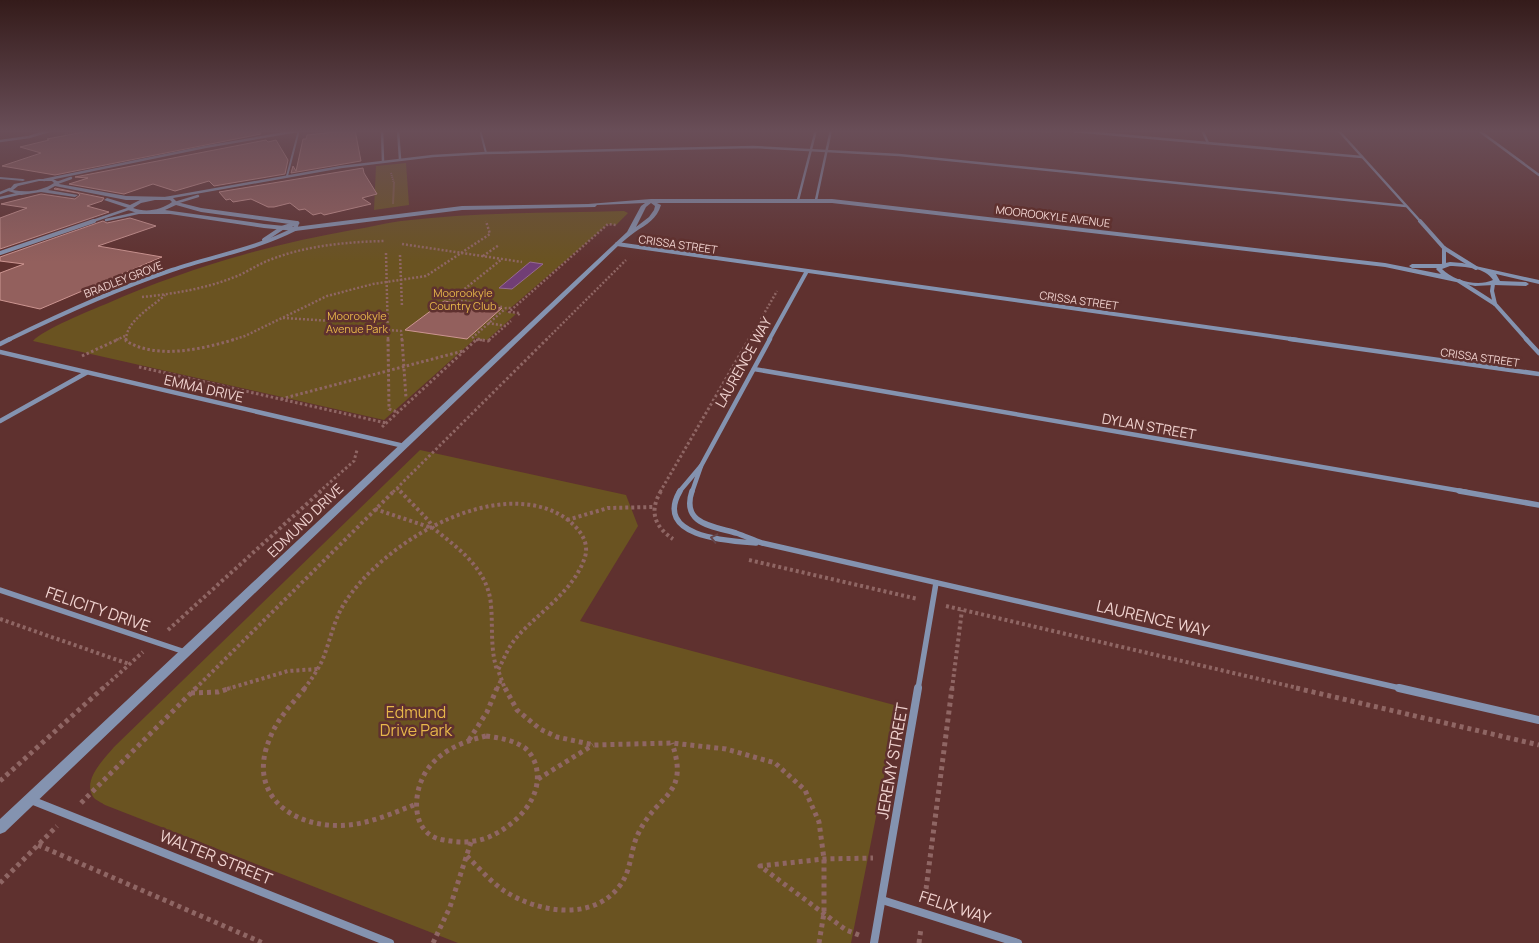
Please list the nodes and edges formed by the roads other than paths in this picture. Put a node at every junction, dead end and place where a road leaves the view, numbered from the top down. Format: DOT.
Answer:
graph roads {
  1 [pos="77,174"];
  2 [pos="84,174"];
  3 [pos="300,174"];
  4 [pos="805,174"];
  5 [pos="822,174"];
  6 [pos="1090,174"];
  7 [pos="1377,174"];
  8 [pos="287,176"];
  9 [pos="0,178"];
  10 [pos="44,180"];
  11 [pos="33,181"];
  12 [pos="0,184"];
  13 [pos="56,184"];
  14 [pos="11,188"];
  15 [pos="220,189"];
  16 [pos="37,191"];
  17 [pos="0,193"];
  18 [pos="22,193"];
  19 [pos="0,198"];
  20 [pos="163,198"];
  21 [pos="153,199"];
  22 [pos="798,200"];
  23 [pos="816,200"];
  24 [pos="651,201"];
  25 [pos="718,202"];
  26 [pos="174,203"];
  27 [pos="590,204"];
  28 [pos="658,205"];
  29 [pos="644,206"];
  30 [pos="1406,206"];
  31 [pos="131,207"];
  32 [pos="150,211"];
  33 [pos="143,212"];
  34 [pos="91,223"];
  35 [pos="296,226"];
  36 [pos="282,228"];
  37 [pos="630,232"];
  38 [pos="258,243"];
  39 [pos="617,244"];
  40 [pos="1444,248"];
  41 [pos="0,252"];
  42 [pos="1384,265"];
  43 [pos="1442,266"];
  44 [pos="1479,269"];
  45 [pos="807,271"];
  46 [pos="1456,280"];
  47 [pos="1539,283"];
  48 [pos="1494,284"];
  49 [pos="1495,304"];
  50 [pos="0,344"];
  51 [pos="0,352"];
  52 [pos="1539,353"];
  53 [pos="754,369"];
  54 [pos="86,373"];
  55 [pos="1539,374"];
  56 [pos="0,421"];
  57 [pos="404,446"];
  58 [pos="701,466"];
  59 [pos="1539,505"];
  60 [pos="762,543"];
  61 [pos="936,583"];
  62 [pos="0,590"];
  63 [pos="188,652"];
  64 [pos="1539,720"];
  65 [pos="31,799"];
  66 [pos="0,828"];
  67 [pos="882,900"];
  68 [pos="387,942"];
  69 [pos="874,942"];
  70 [pos="1018,943"];
  1 -- 10 [label="street"];
  2 -- 13 [label="street"];
  3 -- 8 [label="street"];
  4 -- 22 [label="street"];
  5 -- 23 [label="street"];
  6 -- 30 [label="street"];
  7 -- 30 [label="street"];
  8 -- 15 [label="street"];
  9 -- 11 [label="street"];
  10 -- 11 [label="street"];
  10 -- 13 [label="street"];
  11 -- 14 [label="street"];
  12 -- 14 [label="street"];
  13 -- 16 [label="street"];
  13 -- 21 [label="street"];
  14 -- 17 [label="street"];
  14 -- 18 [label="street"];
  15 -- 20 [label="street"];
  15 -- 26 [label="street"];
  16 -- 18 [label="street"];
  16 -- 31 [label="street"];
  18 -- 19 [label="street"];
  20 -- 21 [label="street"];
  20 -- 26 [label="street, MOOROOKYLE AVENUE"];
  21 -- 31 [label="street"];
  22 -- 23 [label="street, MOOROOKYLE AVENUE"];
  22 -- 25 [label="street, MOOROOKYLE AVENUE"];
  23 -- 42 [label="street, MOOROOKYLE AVENUE"];
  24 -- 25 [label="street, MOOROOKYLE AVENUE"];
  24 -- 27 [label="street, MOOROOKYLE AVENUE"];
  24 -- 28 [label="street"];
  24 -- 29 [label="street, EDMUND DRIVE"];
  25 -- 28 [label="street, MOOROOKYLE AVENUE"];
  26 -- 32 [label="street"];
  26 -- 35 [label="street, MOOROOKYLE AVENUE"];
  27 -- 29 [label="street, MOOROOKYLE AVENUE"];
  27 -- 35 [label="street, MOOROOKYLE AVENUE"];
  28 -- 29 [label="street, MOOROOKYLE AVENUE"];
  28 -- 37 [label="street, EDMUND DRIVE"];
  29 -- 37 [label="street, EDMUND DRIVE"];
  30 -- 40 [label="street"];
  31 -- 33 [label="street"];
  31 -- 34 [label="street"];
  32 -- 33 [label="street"];
  32 -- 36 [label="street, MOOROOKYLE AVENUE"];
  33 -- 34 [label="street"];
  34 -- 41 [label="street"];
  35 -- 36 [label="street, MOOROOKYLE AVENUE"];
  35 -- 38 [label="street, BRADLEY GROVE"];
  36 -- 38 [label="street, BRADLEY GROVE"];
  37 -- 39 [label="street, EDMUND DRIVE"];
  38 -- 50 [label="street, BRADLEY GROVE"];
  39 -- 45 [label="street, CRISSA STREET"];
  39 -- 57 [label="street, EDMUND DRIVE"];
  40 -- 43 [label="street"];
  40 -- 44 [label="street"];
  42 -- 43 [label="street, MOOROOKYLE AVENUE"];
  42 -- 46 [label="street, MOOROOKYLE AVENUE"];
  43 -- 44 [label="street, MOOROOKYLE AVENUE"];
  43 -- 46 [label="street"];
  44 -- 47 [label="street"];
  44 -- 48 [label="street"];
  45 -- 53 [label="street, LAURENCE WAY"];
  45 -- 55 [label="street, CRISSA STREET"];
  46 -- 48 [label="street"];
  46 -- 49 [label="street"];
  47 -- 48 [label="street"];
  48 -- 49 [label="street"];
  49 -- 52 [label="street"];
  51 -- 54 [label="street, EMMA DRIVE"];
  53 -- 58 [label="street, LAURENCE WAY"];
  53 -- 59 [label="street, DYLAN STREET"];
  54 -- 56 [label="street"];
  54 -- 57 [label="street, EMMA DRIVE"];
  57 -- 63 [label="street, EDMUND DRIVE"];
  58 -- 60 [label="street, LAURENCE WAY"];
  60 -- 58 [label="street, LAURENCE WAY, one-way"];
  60 -- 61 [label="street, LAURENCE WAY"];
  61 -- 64 [label="street, LAURENCE WAY"];
  61 -- 67 [label="street, JEREMY STREET"];
  62 -- 63 [label="street, FELICITY DRIVE"];
  63 -- 65 [label="street, EDMUND DRIVE"];
  65 -- 66 [label="street, EDMUND DRIVE"];
  65 -- 68 [label="street, WALTER STREET"];
  67 -- 69 [label="street, JEREMY STREET"];
  67 -- 70 [label="street, FELIX WAY"];
}
